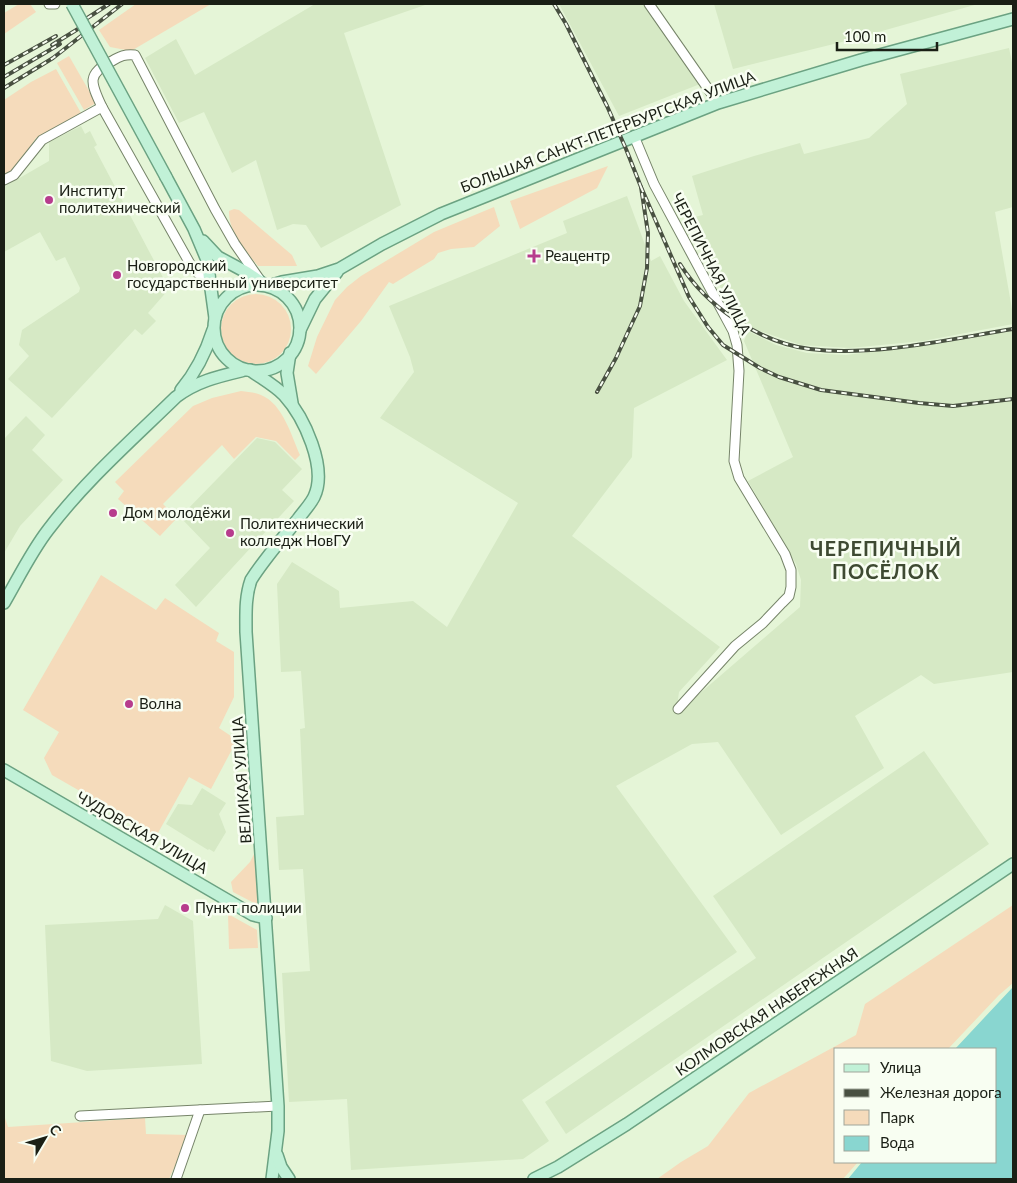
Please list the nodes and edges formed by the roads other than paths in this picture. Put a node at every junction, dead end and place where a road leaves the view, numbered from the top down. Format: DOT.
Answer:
graph roads {
  1 [pos="49,4"];
  2 [pos="55,4"];
  3 [pos="72,4"];
  4 [pos="649,4"];
  5 [pos="1013,19"];
  6 [pos="1000,23"];
  7 [pos="1013,27"];
  8 [pos="718,102"];
  9 [pos="102,106"];
  10 [pos="634,136"];
  11 [pos="4,180"];
  12 [pos="194,229"];
  13 [pos="340,269"];
  14 [pos="210,276"];
  15 [pos="265,284"];
  16 [pos="215,324"];
  17 [pos="299,332"];
  18 [pos="290,353"];
  19 [pos="247,370"];
  20 [pos="176,397"];
  21 [pos="292,406"];
  22 [pos="4,603"];
  23 [pos="678,709"];
  24 [pos="4,770"];
  25 [pos="1013,864"];
  26 [pos="266,918"];
  27 [pos="278,1106"];
  28 [pos="200,1110"];
  29 [pos="80,1116"];
  30 [pos="276,1149"];
  31 [pos="176,1179"];
  32 [pos="272,1179"];
  33 [pos="289,1179"];
  34 [pos="534,1179"];
  1 -- 2 [label="street"];
  3 -- 12 [label="main road, bridge"];
  4 -- 8 [label="street"];
  5 -- 6 [label="main road, БОЛЬШАЯ САНКТ-ПЕТЕРБУРГСКАЯ УЛИЦА"];
  6 -- 7 [label="main road"];
  6 -- 8 [label="main road, БОЛЬШАЯ САНКТ-ПЕТЕРБУРГСКАЯ УЛИЦА"];
  8 -- 10 [label="main road, БОЛЬШАЯ САНКТ-ПЕТЕРБУРГСКАЯ УЛИЦА"];
  9 -- 11 [label="street"];
  9 -- 14 [label="street"];
  9 -- 15 [label="street"];
  10 -- 13 [label="main road, БОЛЬШАЯ САНКТ-ПЕТЕРБУРГСКАЯ УЛИЦА"];
  10 -- 23 [label="street, ЧЕРЕПИЧНАЯ УЛИЦА"];
  12 -- 14 [label="main road"];
  12 -- 15 [label="main road"];
  13 -- 15 [label="main road, БОЛЬШАЯ САНКТ-ПЕТЕРБУРГСКАЯ УЛИЦА"];
  13 -- 17 [label="main road, БОЛЬШАЯ САНКТ-ПЕТЕРБУРГСКАЯ УЛИЦА"];
  14 -- 16 [label="main road"];
  15 -- 16 [label="main road"];
  15 -- 17 [label="main road"];
  16 -- 19 [label="main road"];
  16 -- 20 [label="main road"];
  17 -- 18 [label="main road"];
  18 -- 19 [label="main road"];
  18 -- 21 [label="main road"];
  19 -- 20 [label="main road"];
  19 -- 21 [label="main road"];
  20 -- 22 [label="main road"];
  21 -- 26 [label="main road, ВЕЛИКАЯ УЛИЦА"];
  24 -- 26 [label="main road, ЧУДОВСКАЯ УЛИЦА"];
  25 -- 34 [label="main road, КОЛМОВСКАЯ НАБЕРЕЖНАЯ"];
  26 -- 27 [label="main road, ВЕЛИКАЯ УЛИЦА"];
  27 -- 28 [label="street"];
  27 -- 30 [label="main road, ВЕЛИКАЯ УЛИЦА"];
  28 -- 29 [label="street"];
  28 -- 31 [label="street"];
  30 -- 32 [label="main road, ВЕЛИКАЯ УЛИЦА"];
  30 -- 33 [label="main road"];
}
